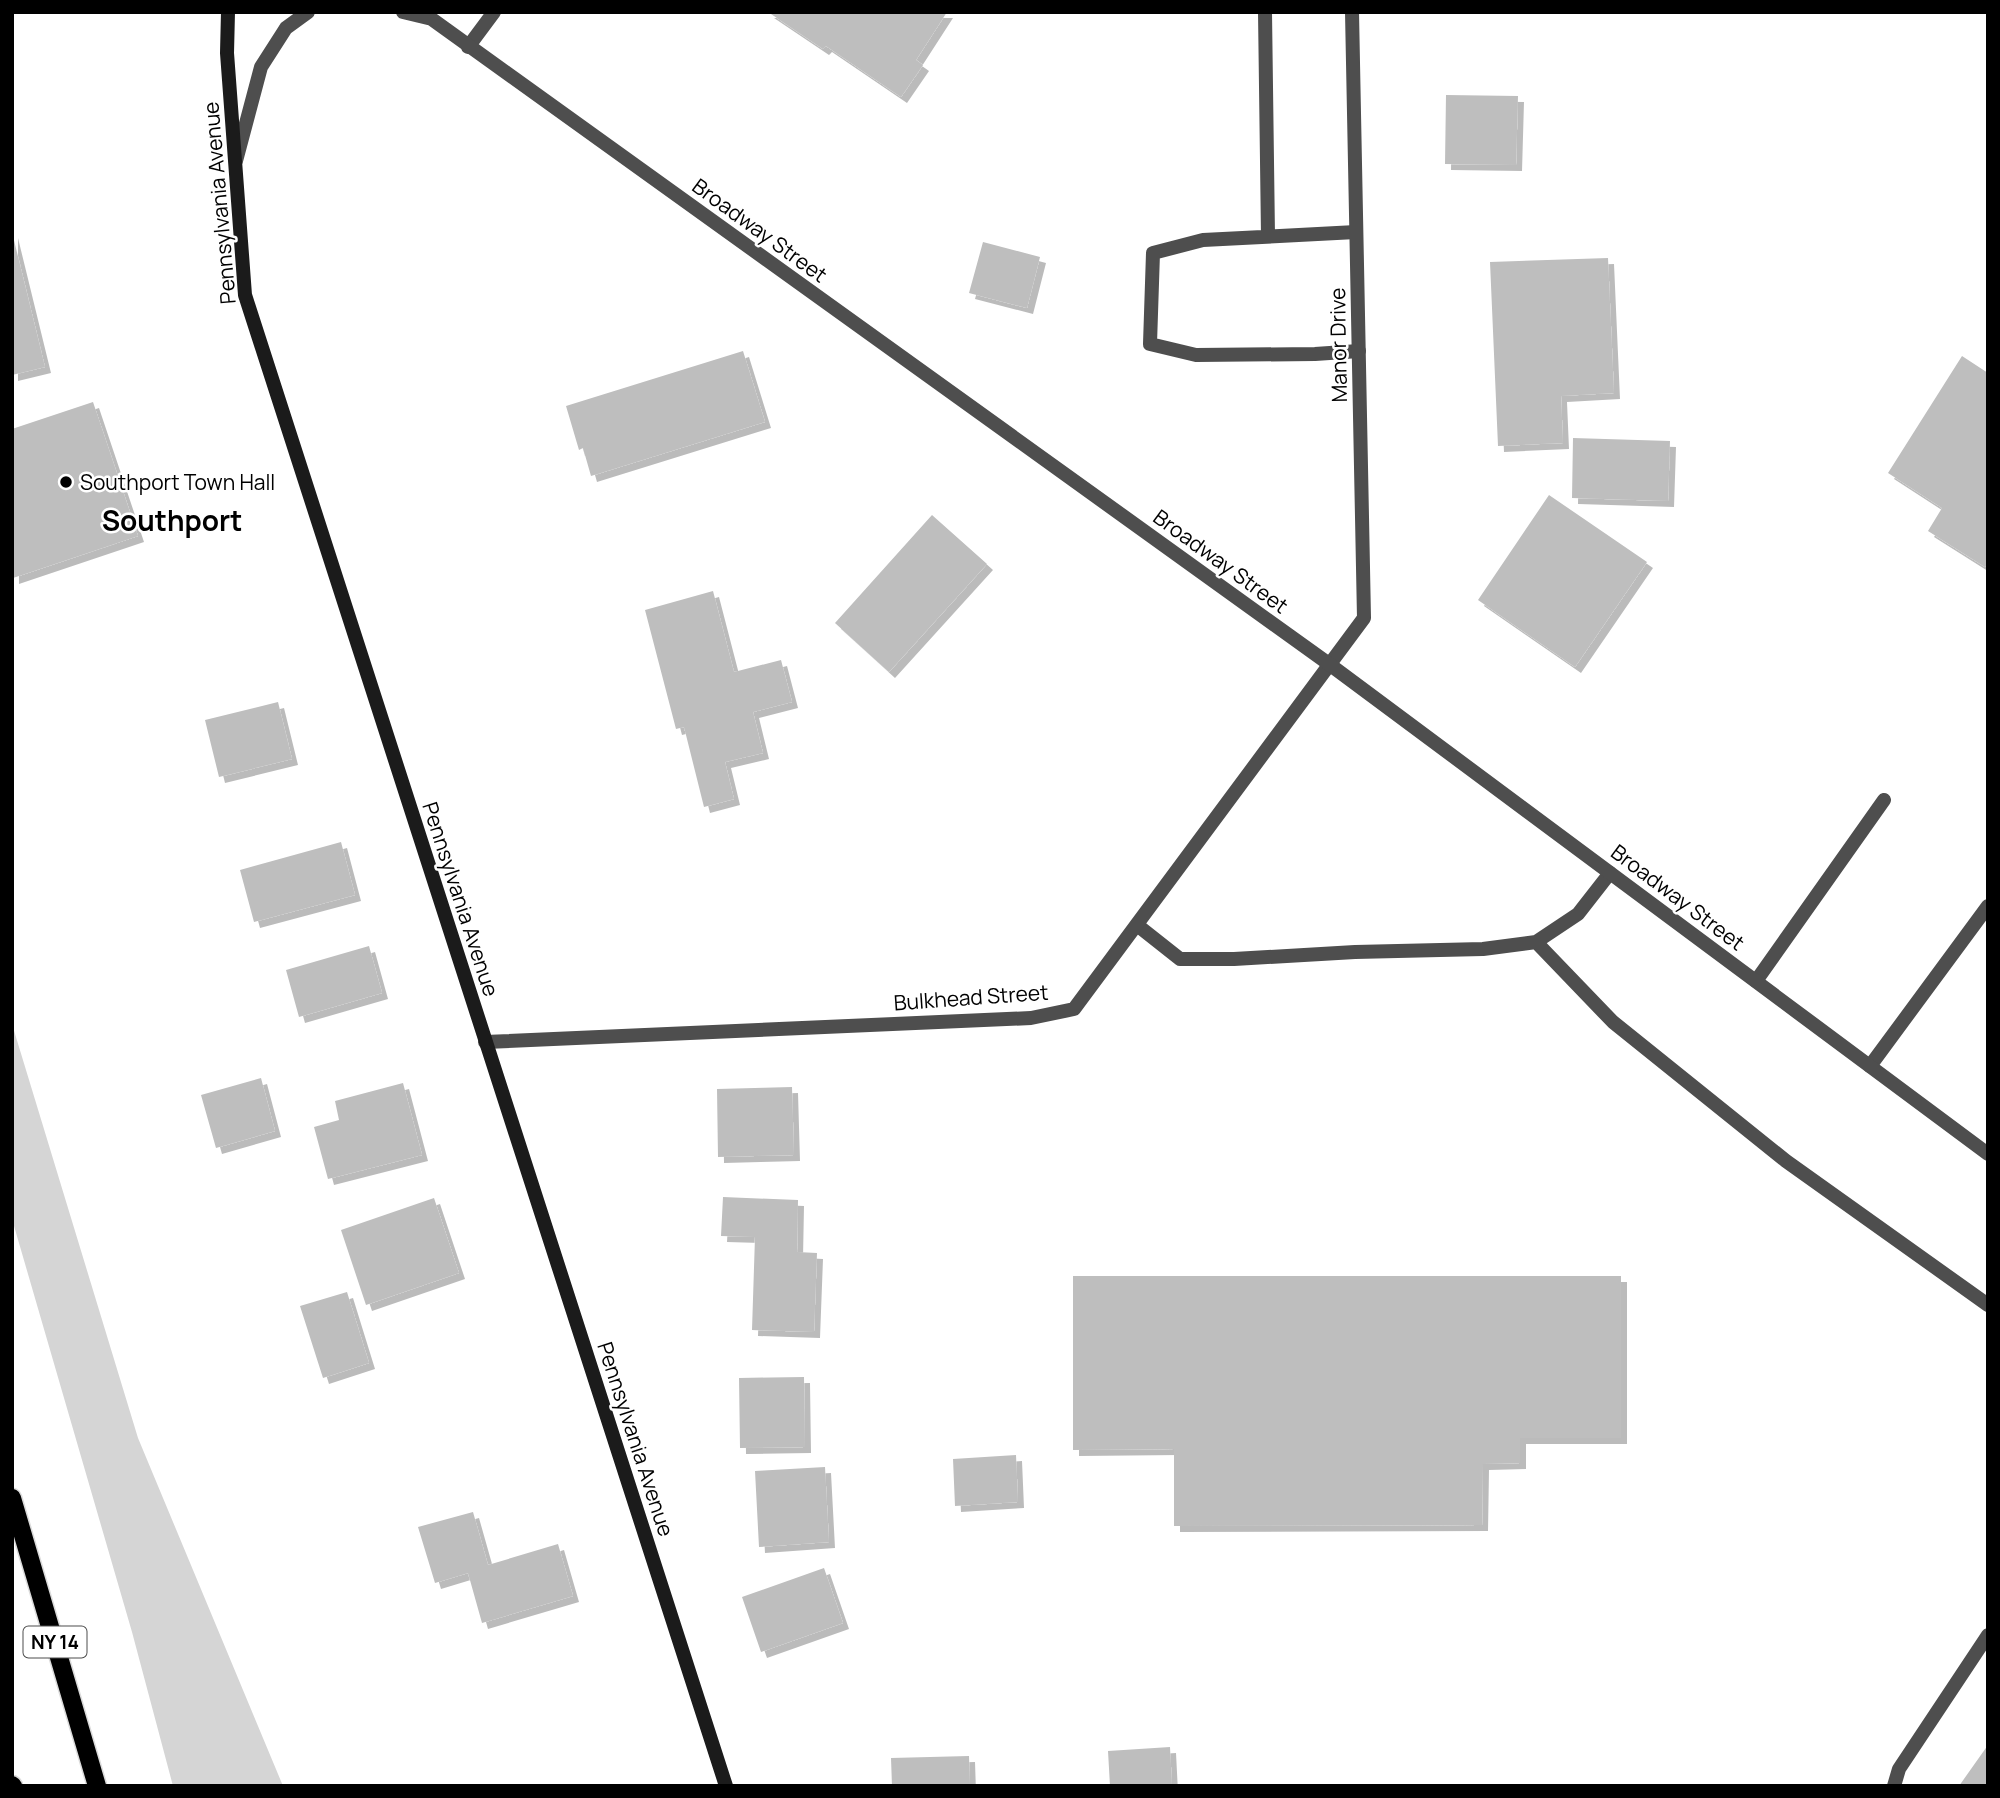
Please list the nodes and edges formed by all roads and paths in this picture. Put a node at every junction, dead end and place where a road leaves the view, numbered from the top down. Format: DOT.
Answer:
graph roads {
  1 [pos="228,12"];
  2 [pos="308,12"];
  3 [pos="403,12"];
  4 [pos="494,12"];
  5 [pos="1265,12"];
  6 [pos="1352,12"];
  7 [pos="425,15"];
  8 [pos="468,47"];
  9 [pos="235,165"];
  10 [pos="1356,232"];
  11 [pos="1268,236"];
  12 [pos="1359,351"];
  13 [pos="1329,664"];
  14 [pos="1884,800"];
  15 [pos="1610,873"];
  16 [pos="1988,906"];
  17 [pos="1136,925"];
  18 [pos="1536,942"];
  19 [pos="1756,981"];
  20 [pos="485,1042"];
  21 [pos="1870,1066"];
  22 [pos="1988,1154"];
  23 [pos="1988,1305"];
  24 [pos="12,1498"];
  25 [pos="1988,1635"];
  26 [pos="96,1786"];
  27 [pos="726,1786"];
  28 [pos="1894,1786"];
  1 -- 9 [label="main road, Pennsylvania Avenue"];
  2 -- 9 [label="street"];
  3 -- 7 [label="street"];
  4 -- 8 [label="street"];
  5 -- 11 [label="street"];
  6 -- 10 [label="street, Manor Drive"];
  7 -- 8 [label="street, Broadway Street"];
  8 -- 13 [label="street, Broadway Street"];
  9 -- 20 [label="main road, Pennsylvania Avenue"];
  10 -- 11 [label="street"];
  10 -- 12 [label="street, Manor Drive"];
  11 -- 12 [label="street"];
  12 -- 13 [label="street, Manor Drive"];
  13 -- 15 [label="street, Broadway Street"];
  13 -- 17 [label="street, Bulkhead Street"];
  14 -- 19 [label="street"];
  15 -- 18 [label="street"];
  15 -- 19 [label="street, Broadway Street"];
  16 -- 21 [label="street"];
  17 -- 18 [label="street"];
  17 -- 20 [label="street, Bulkhead Street"];
  18 -- 23 [label="street"];
  19 -- 21 [label="street, Broadway Street"];
  20 -- 27 [label="main road, Pennsylvania Avenue"];
  21 -- 22 [label="street, Broadway Street"];
  24 -- 26 [label="main road, NY 14"];
  25 -- 28 [label="street"];
}
